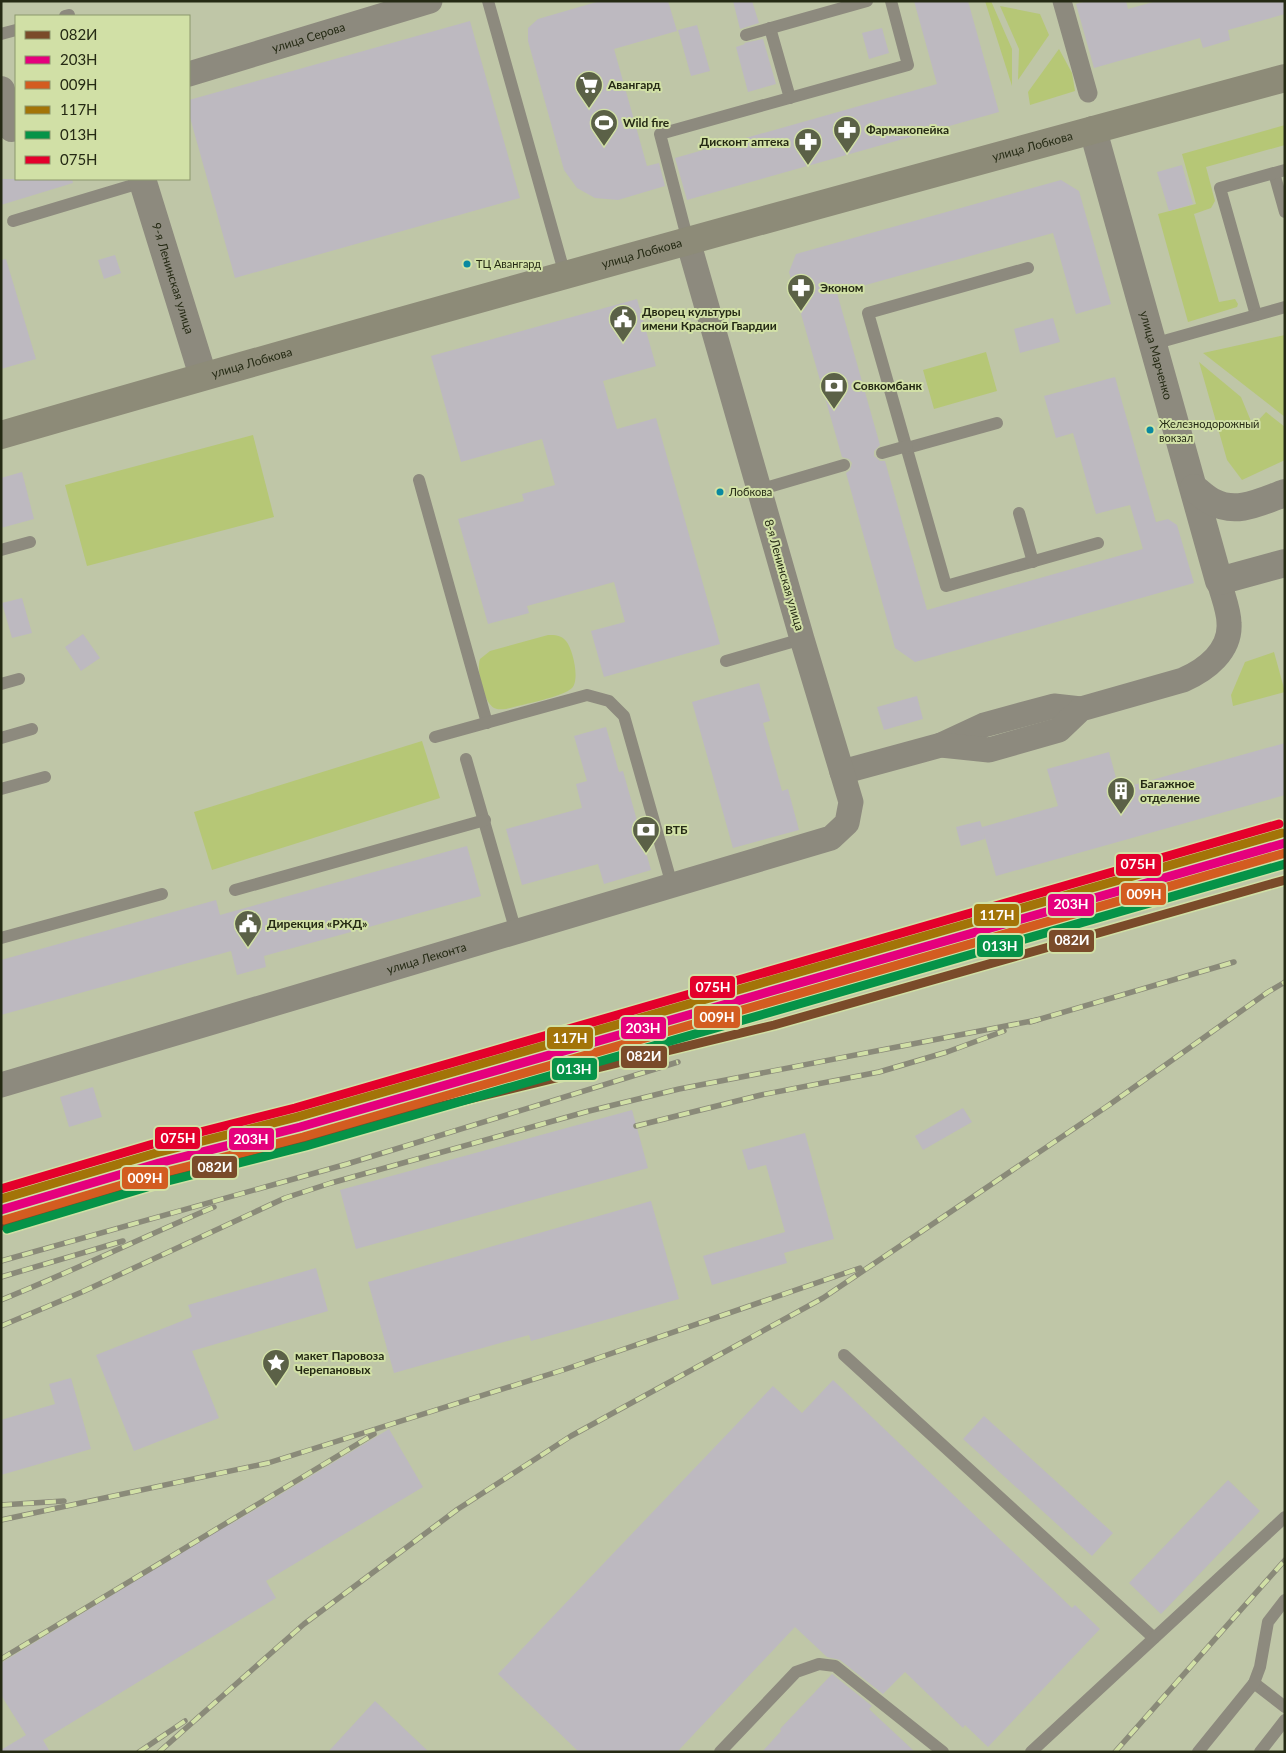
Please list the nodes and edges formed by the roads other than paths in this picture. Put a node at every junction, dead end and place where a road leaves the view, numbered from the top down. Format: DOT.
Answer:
graph roads {
  1 [pos="430,1"];
  2 [pos="488,1"];
  3 [pos="867,1"];
  4 [pos="891,1"];
  5 [pos="1062,1"];
  6 [pos="770,28"];
  7 [pos="15,30"];
  8 [pos="1,34"];
  9 [pos="746,35"];
  10 [pos="190,74"];
  11 [pos="1285,78"];
  12 [pos="1,90"];
  13 [pos="1088,93"];
  14 [pos="790,98"];
  15 [pos="10,128"];
  16 [pos="1093,130"];
  17 [pos="1279,171"];
  18 [pos="143,180"];
  19 [pos="1285,212"];
  20 [pos="12,221"];
  21 [pos="688,241"];
  22 [pos="1028,268"];
  23 [pos="565,275"];
  24 [pos="1285,307"];
  25 [pos="1256,315"];
  26 [pos="1153,344"];
  27 [pos="203,376"];
  28 [pos="996,423"];
  29 [pos="1,435"];
  30 [pos="907,447"];
  31 [pos="882,453"];
  32 [pos="844,465"];
  33 [pos="419,480"];
  34 [pos="1194,488"];
  35 [pos="759,490"];
  36 [pos="1285,493"];
  37 [pos="1019,513"];
  38 [pos="30,542"];
  39 [pos="1098,543"];
  40 [pos="1,550"];
  41 [pos="1032,562"];
  42 [pos="1285,563"];
  43 [pos="1219,581"];
  44 [pos="802,638"];
  45 [pos="726,661"];
  46 [pos="19,679"];
  47 [pos="1,684"];
  48 [pos="488,722"];
  49 [pos="32,729"];
  50 [pos="1,738"];
  51 [pos="435,738"];
  52 [pos="466,759"];
  53 [pos="842,772"];
  54 [pos="45,776"];
  55 [pos="1,789"];
  56 [pos="485,820"];
  57 [pos="847,823"];
  58 [pos="672,885"];
  59 [pos="235,890"];
  60 [pos="162,894"];
  61 [pos="516,932"];
  62 [pos="1,938"];
  63 [pos="1,1085"];
  64 [pos="844,1355"];
  65 [pos="1285,1517"];
  66 [pos="1285,1600"];
  67 [pos="1154,1638"];
  68 [pos="1254,1683"];
  69 [pos="1285,1708"];
  70 [pos="1285,1720"];
  71 [pos="720,1752"];
  72 [pos="943,1752"];
  73 [pos="1031,1752"];
  74 [pos="1198,1752"];
  75 [pos="1260,1752"];
  1 -- 10 [label="street, улица Серова"];
  2 -- 23 [label="lane"];
  3 -- 6 [label="lane"];
  4 -- 14 [label="lane"];
  5 -- 13 [label="street"];
  6 -- 9 [label="lane"];
  6 -- 14 [label="lane"];
  7 -- 8 [label="lane"];
  11 -- 16 [label="main road, улица Лобкова"];
  12 -- 15 [label="street"];
  14 -- 21 [label="lane"];
  16 -- 21 [label="main road, улица Лобкова"];
  16 -- 26 [label="street, улица Марченко"];
  17 -- 19 [label="lane"];
  17 -- 25 [label="lane"];
  18 -- 20 [label="lane"];
  18 -- 27 [label="street, 9-я Ленинская улица"];
  21 -- 23 [label="main road, улица Лобкова"];
  21 -- 35 [label="street, 8-я Ленинская улица"];
  22 -- 30 [label="lane"];
  23 -- 27 [label="main road, улица Лобкова"];
  24 -- 25 [label="lane"];
  25 -- 26 [label="lane"];
  26 -- 34 [label="street, улица Марченко"];
  27 -- 29 [label="main road, улица Лобкова"];
  28 -- 30 [label="lane"];
  30 -- 31 [label="lane"];
  30 -- 41 [label="lane"];
  32 -- 35 [label="lane"];
  33 -- 48 [label="lane"];
  34 -- 36 [label="street"];
  34 -- 43 [label="street, улица Марченко"];
  35 -- 44 [label="street, 8-я Ленинская улица"];
  37 -- 41 [label="lane"];
  38 -- 40 [label="lane"];
  39 -- 41 [label="lane"];
  42 -- 43 [label="street"];
  43 -- 53 [label="street"];
  44 -- 45 [label="lane"];
  44 -- 53 [label="street, 8-я Ленинская улица"];
  46 -- 47 [label="lane"];
  48 -- 51 [label="lane"];
  48 -- 58 [label="lane"];
  49 -- 50 [label="lane"];
  52 -- 56 [label="lane"];
  53 -- 57 [label="street, 8-я Ленинская улица"];
  54 -- 55 [label="lane"];
  56 -- 59 [label="lane"];
  56 -- 61 [label="lane"];
  57 -- 58 [label="street, улица Леконта"];
  58 -- 61 [label="street, улица Леконта"];
  60 -- 62 [label="lane"];
  61 -- 63 [label="street, улица Леконта"];
  64 -- 67 [label="lane"];
  65 -- 67 [label="lane"];
  66 -- 68 [label="lane"];
  67 -- 73 [label="lane"];
  68 -- 69 [label="lane"];
  68 -- 74 [label="lane"];
  70 -- 75 [label="lane"];
  71 -- 72 [label="lane"];
}
